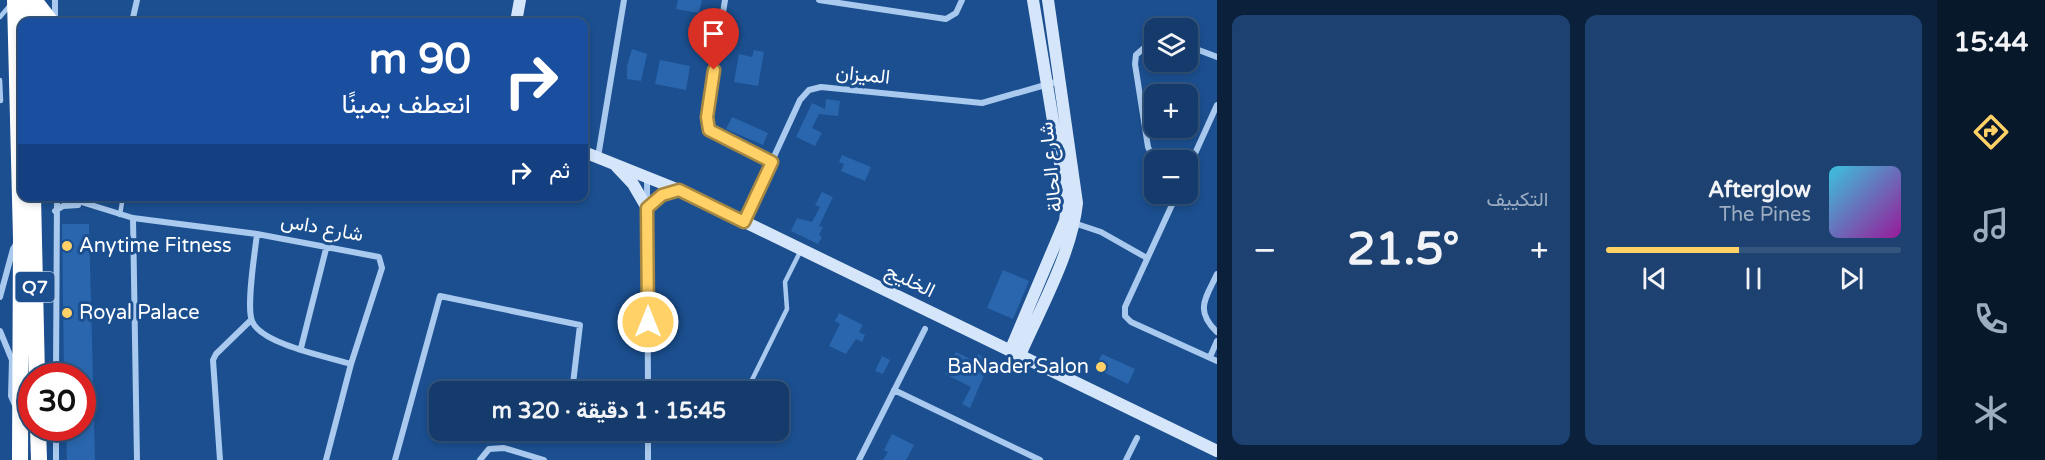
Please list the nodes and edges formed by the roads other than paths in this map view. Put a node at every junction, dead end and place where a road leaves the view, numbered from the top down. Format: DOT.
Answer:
graph roads {
  1 [pos="15,0"];
  2 [pos="32,0"];
  3 [pos="55,0"];
  4 [pos="137,0"];
  5 [pos="520,0"];
  6 [pos="624,0"];
  7 [pos="725,0"];
  8 [pos="819,0"];
  9 [pos="962,0"];
  10 [pos="1033,0"];
  11 [pos="1048,0"];
  12 [pos="0,16"];
  13 [pos="31,18"];
  14 [pos="49,18"];
  15 [pos="53,18"];
  16 [pos="133,18"];
  17 [pos="517,18"];
  18 [pos="1144,48"];
  19 [pos="1198,50"];
  20 [pos="1217,57"];
  21 [pos="0,80"];
  22 [pos="1054,83"];
  23 [pos="1,101"];
  24 [pos="1217,105"];
  25 [pos="18,119"];
  26 [pos="1149,150"];
  27 [pos="1197,150"];
  28 [pos="588,153"];
  29 [pos="598,157"];
  30 [pos="772,162"];
  31 [pos="613,164"];
  32 [pos="647,176"];
  33 [pos="679,190"];
  34 [pos="20,201"];
  35 [pos="33,201"];
  36 [pos="56,201"];
  37 [pos="75,201"];
  38 [pos="122,201"];
  39 [pos="1172,204"];
  40 [pos="85,205"];
  41 [pos="647,208"];
  42 [pos="55,211"];
  43 [pos="120,215"];
  44 [pos="133,218"];
  45 [pos="744,222"];
  46 [pos="1070,222"];
  47 [pos="257,234"];
  48 [pos="21,238"];
  49 [pos="327,245"];
  50 [pos="801,250"];
  51 [pos="1147,258"];
  52 [pos="1217,274"];
  53 [pos="0,297"];
  54 [pos="251,320"];
  55 [pos="925,329"];
  56 [pos="0,332"];
  57 [pos="1217,332"];
  58 [pos="1217,341"];
  59 [pos="301,348"];
  60 [pos="1015,353"];
  61 [pos="1210,357"];
  62 [pos="1217,361"];
  63 [pos="20,363"];
  64 [pos="37,363"];
  65 [pos="56,363"];
  66 [pos="351,364"];
  67 [pos="573,381"];
  68 [pos="648,381"];
  69 [pos="751,381"];
  70 [pos="894,390"];
  71 [pos="18,412"];
  72 [pos="1137,438"];
  73 [pos="20,441"];
  74 [pos="38,441"];
  75 [pos="56,441"];
  76 [pos="648,441"];
  77 [pos="1217,451"];
  78 [pos="20,460"];
  79 [pos="39,460"];
  80 [pos="56,460"];
  81 [pos="138,460"];
  82 [pos="220,460"];
  83 [pos="326,460"];
  84 [pos="395,460"];
  85 [pos="480,460"];
  86 [pos="544,460"];
  87 [pos="648,460"];
  88 [pos="859,460"];
  89 [pos="1040,460"];
  90 [pos="1126,460"];
  1 -- 12 [label="lane"];
  1 -- 25 [label="highway, Q7"];
  2 -- 13 [label="highway"];
  2 -- 14 [label="highway"];
  3 -- 15 [label="street"];
  4 -- 16 [label="street"];
  5 -- 17 [label="street"];
  6 -- 29 [label="street"];
  7 -- 30 [label="street"];
  8 -- 9 [label="street"];
  10 -- 22 [label="street, شارع الحالة"];
  11 -- 22 [label="street, شارع الحالة"];
  18 -- 26 [label="street"];
  19 -- 20 [label="street"];
  21 -- 23 [label="lane"];
  22 -- 30 [label="street, الميزان"];
  22 -- 46 [label="street, شارع الحالة"];
  24 -- 27 [label="street"];
  28 -- 29 [label="street, الخليج"];
  29 -- 31 [label="street, الخليج"];
  30 -- 45 [label="street, الميزان"];
  31 -- 32 [label="street, الخليج"];
  31 -- 41 [label="street"];
  32 -- 33 [label="street, الخليج"];
  32 -- 41 [label="street"];
  33 -- 41 [label="street"];
  33 -- 45 [label="street, الخليج"];
  34 -- 48 [label="highway, Q7"];
  35 -- 64 [label="highway, Q7"];
  36 -- 42 [label="street"];
  37 -- 40 [label="street, شارع داس"];
  38 -- 43 [label="lane"];
  39 -- 51 [label="street"];
  40 -- 42 [label="street, شارع داس"];
  40 -- 43 [label="street, شارع داس"];
  41 -- 68 [label="street"];
  42 -- 65 [label="street"];
  43 -- 44 [label="street, شارع داس"];
  44 -- 47 [label="street, شارع داس"];
  44 -- 81 [label="street"];
  45 -- 50 [label="street, الخليج"];
  46 -- 51 [label="street"];
  46 -- 60 [label="street, شارع الحالة"];
  47 -- 49 [label="street, شارع داس"];
  47 -- 54 [label="street"];
  48 -- 53 [label="street"];
  48 -- 63 [label="highway, Q7"];
  49 -- 59 [label="street"];
  49 -- 66 [label="street, شارع داس"];
  50 -- 60 [label="street, الخليج"];
  50 -- 69 [label="lane"];
  51 -- 61 [label="street"];
  52 -- 57 [label="street"];
  54 -- 59 [label="street"];
  54 -- 82 [label="street"];
  55 -- 70 [label="street"];
  56 -- 71 [label="street"];
  58 -- 61 [label="street"];
  59 -- 66 [label="street"];
  60 -- 77 [label="street, الخليج"];
  61 -- 62 [label="street"];
  66 -- 83 [label="street, شارع داس"];
  67 -- 84 [label="street"];
  70 -- 88 [label="street"];
  70 -- 89 [label="street"];
  72 -- 90 [label="street"];
  73 -- 78 [label="highway, Q7"];
  74 -- 79 [label="highway"];
  75 -- 80 [label="street"];
  76 -- 87 [label="street"];
  85 -- 86 [label="street"];
}
